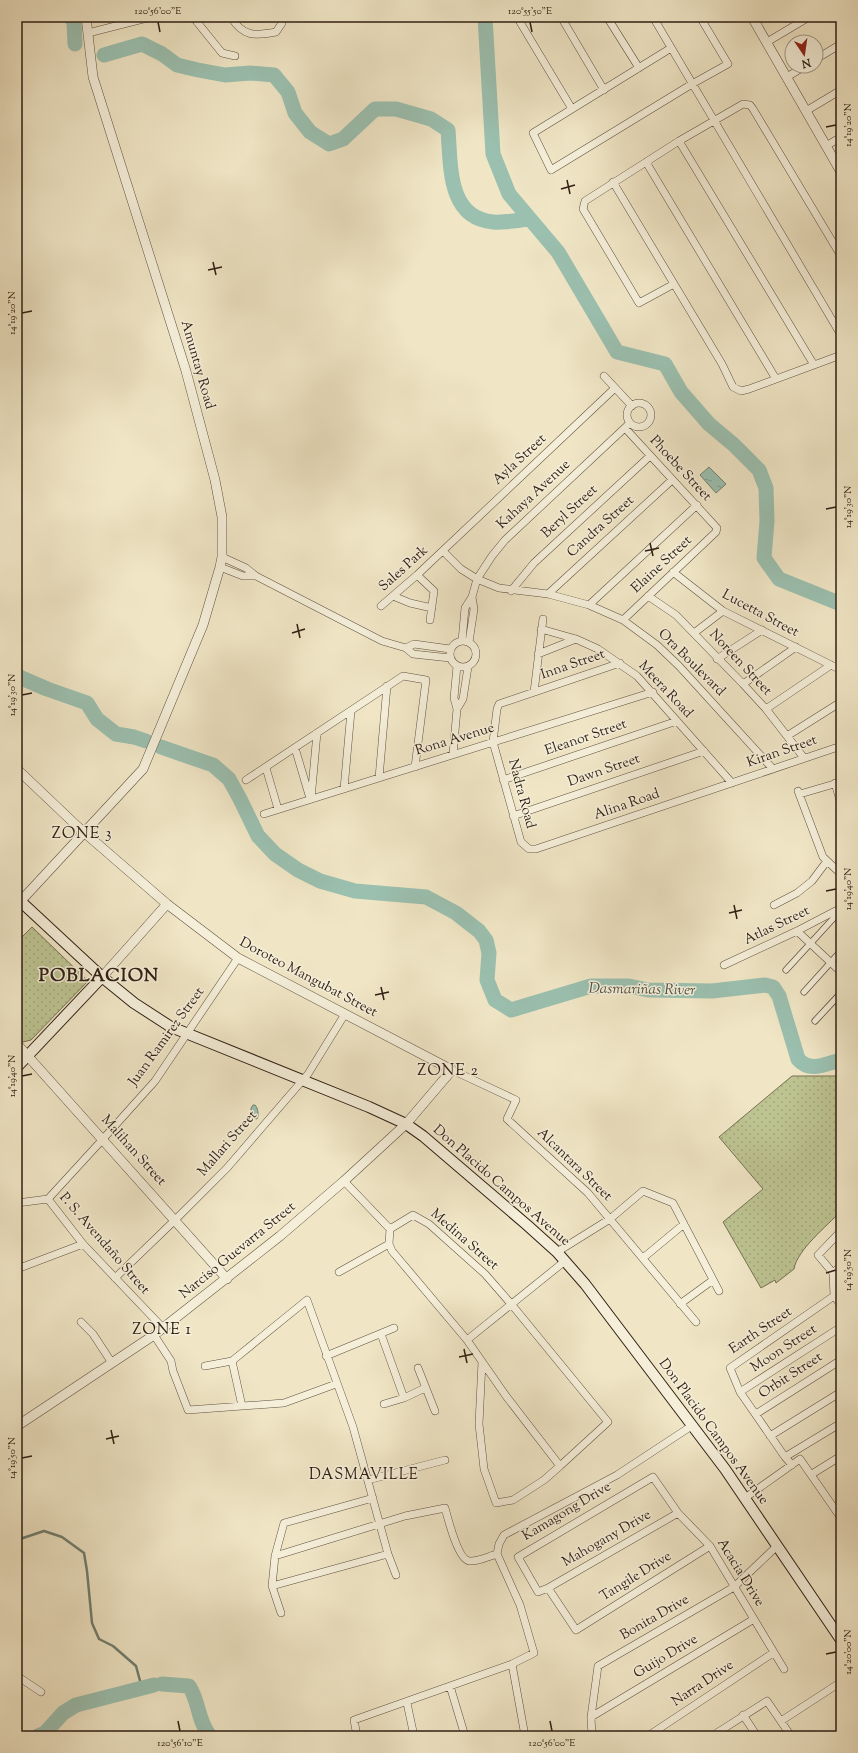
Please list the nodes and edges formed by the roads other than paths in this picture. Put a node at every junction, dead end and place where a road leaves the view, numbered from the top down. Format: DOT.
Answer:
graph roads {
  1 [pos="86,17"];
  2 [pos="150,17"];
  3 [pos="193,17"];
  4 [pos="231,17"];
  5 [pos="281,17"];
  6 [pos="517,17"];
  7 [pos="561,17"];
  8 [pos="607,17"];
  9 [pos="652,17"];
  10 [pos="700,17"];
  11 [pos="752,17"];
  12 [pos="809,17"];
  13 [pos="88,33"];
  14 [pos="767,42"];
  15 [pos="841,44"];
  16 [pos="671,48"];
  17 [pos="824,54"];
  18 [pos="235,56"];
  19 [pos="639,68"];
  20 [pos="791,74"];
  21 [pos="786,77"];
  22 [pos="692,84"];
  23 [pos="604,90"];
  24 [pos="841,90"];
  25 [pos="572,109"];
  26 [pos="806,111"];
  27 [pos="714,121"];
  28 [pos="841,137"];
  29 [pos="679,141"];
  30 [pos="826,146"];
  31 [pos="646,162"];
  32 [pos="841,172"];
  33 [pos="613,182"];
  34 [pos="841,256"];
  35 [pos="674,284"];
  36 [pos="841,335"];
  37 [pos="841,355"];
  38 [pos="814,365"];
  39 [pos="604,376"];
  40 [pos="776,379"];
  41 [pos="615,388"];
  42 [pos="632,406"];
  43 [pos="627,426"];
  44 [pos="650,456"];
  45 [pos="672,480"];
  46 [pos="697,505"];
  47 [pos="716,528"];
  48 [pos="443,551"];
  49 [pos="222,557"];
  50 [pos="220,567"];
  51 [pos="673,572"];
  52 [pos="417,575"];
  53 [pos="256,576"];
  54 [pos="477,579"];
  55 [pos="511,591"];
  56 [pos="548,594"];
  57 [pos="393,596"];
  58 [pos="648,596"];
  59 [pos="589,605"];
  60 [pos="381,606"];
  61 [pos="432,608"];
  62 [pos="723,611"];
  63 [pos="543,619"];
  64 [pos="430,620"];
  65 [pos="623,620"];
  66 [pos="541,629"];
  67 [pos="762,630"];
  68 [pos="694,633"];
  69 [pos="576,640"];
  70 [pos="465,641"];
  71 [pos="796,647"];
  72 [pos="406,648"];
  73 [pos="450,649"];
  74 [pos="538,654"];
  75 [pos="450,658"];
  76 [pos="717,659"];
  77 [pos="620,663"];
  78 [pos="831,665"];
  79 [pos="457,666"];
  80 [pos="468,667"];
  81 [pos="841,670"];
  82 [pos="743,684"];
  83 [pos="387,686"];
  84 [pos="534,692"];
  85 [pos="653,692"];
  86 [pos="841,703"];
  87 [pos="457,709"];
  88 [pos="766,709"];
  89 [pos="351,711"];
  90 [pos="677,721"];
  91 [pos="317,733"];
  92 [pos="787,736"];
  93 [pos="493,742"];
  94 [pos="841,746"];
  95 [pos="295,748"];
  96 [pos="704,751"];
  97 [pos="453,754"];
  98 [pos="804,758"];
  99 [pos="415,766"];
  100 [pos="266,768"];
  101 [pos="773,769"];
  102 [pos="17,770"];
  103 [pos="379,778"];
  104 [pos="246,780"];
  105 [pos="503,780"];
  106 [pos="838,782"];
  107 [pos="732,783"];
  108 [pos="344,789"];
  109 [pos="311,799"];
  110 [pos="841,804"];
  111 [pos="278,809"];
  112 [pos="264,814"];
  113 [pos="513,816"];
  114 [pos="85,833"];
  115 [pos="529,849"];
  116 [pos="826,861"];
  117 [pos="841,873"];
  118 [pos="18,902"];
  119 [pos="167,904"];
  120 [pos="774,905"];
  121 [pos="841,909"];
  122 [pos="797,931"];
  123 [pos="810,944"];
  124 [pos="841,951"];
  125 [pos="238,958"];
  126 [pos="830,963"];
  127 [pos="724,965"];
  128 [pos="786,970"];
  129 [pos="841,972"];
  130 [pos="102,977"];
  131 [pos="804,992"];
  132 [pos="841,993"];
  133 [pos="345,1014"];
  134 [pos="815,1021"];
  135 [pos="187,1035"];
  136 [pos="17,1044"];
  137 [pos="28,1055"];
  138 [pos="17,1067"];
  139 [pos="452,1070"];
  140 [pos="303,1080"];
  141 [pos="516,1100"];
  142 [pos="406,1124"];
  143 [pos="103,1139"];
  144 [pos="344,1181"];
  145 [pos="48,1198"];
  146 [pos="17,1203"];
  147 [pos="610,1219"];
  148 [pos="175,1220"];
  149 [pos="684,1224"];
  150 [pos="390,1229"];
  151 [pos="841,1231"];
  152 [pos="83,1244"];
  153 [pos="389,1244"];
  154 [pos="558,1252"];
  155 [pos="643,1258"];
  156 [pos="565,1261"];
  157 [pos="841,1266"];
  158 [pos="17,1268"];
  159 [pos="338,1272"];
  160 [pos="833,1272"];
  161 [pos="115,1278"];
  162 [pos="227,1278"];
  163 [pos="713,1280"];
  164 [pos="719,1291"];
  165 [pos="834,1296"];
  166 [pos="680,1304"];
  167 [pos="512,1305"];
  168 [pos="841,1305"];
  169 [pos="81,1322"];
  170 [pos="696,1322"];
  171 [pos="841,1327"];
  172 [pos="162,1328"];
  173 [pos="394,1328"];
  174 [pos="380,1334"];
  175 [pos="154,1335"];
  176 [pos="467,1340"];
  177 [pos="326,1356"];
  178 [pos="841,1360"];
  179 [pos="232,1361"];
  180 [pos="482,1362"];
  181 [pos="112,1363"];
  182 [pos="205,1366"];
  183 [pos="418,1368"];
  184 [pos="336,1384"];
  185 [pos="425,1388"];
  186 [pos="740,1392"];
  187 [pos="841,1392"];
  188 [pos="404,1398"];
  189 [pos="384,1404"];
  190 [pos="242,1406"];
  191 [pos="435,1411"];
  192 [pos="756,1414"];
  193 [pos="841,1423"];
  194 [pos="693,1425"];
  195 [pos="17,1426"];
  196 [pos="770,1436"];
  197 [pos="841,1456"];
  198 [pos="785,1457"];
  199 [pos="444,1460"];
  200 [pos="792,1465"];
  201 [pos="560,1466"];
  202 [pos="812,1474"];
  203 [pos="653,1477"];
  204 [pos="368,1480"];
  205 [pos="374,1498"];
  206 [pos="745,1498"];
  207 [pos="839,1509"];
  208 [pos="678,1513"];
  209 [pos="841,1518"];
  210 [pos="381,1524"];
  211 [pos="710,1546"];
  212 [pos="777,1546"];
  213 [pos="388,1554"];
  214 [pos="497,1554"];
  215 [pos="275,1556"];
  216 [pos="396,1575"];
  217 [pos="272,1586"];
  218 [pos="734,1587"];
  219 [pos="548,1588"];
  220 [pos="281,1612"];
  221 [pos="754,1619"];
  222 [pos="837,1627"];
  223 [pos="841,1640"];
  224 [pos="773,1653"];
  225 [pos="512,1664"];
  226 [pos="784,1669"];
  227 [pos="17,1676"];
  228 [pos="841,1682"];
  229 [pos="450,1686"];
  230 [pos="41,1692"];
  231 [pos="407,1703"];
  232 [pos="743,1715"];
  233 [pos="591,1717"];
  234 [pos="781,1721"];
  235 [pos="721,1734"];
  236 [pos="356,1736"];
  237 [pos="414,1736"];
  238 [pos="464,1736"];
  239 [pos="525,1736"];
  240 [pos="592,1736"];
  241 [pos="648,1736"];
  242 [pos="712,1736"];
  243 [pos="757,1736"];
  244 [pos="791,1736"];
  1 -- 13 [label="street, Amuntay Road"];
  2 -- 13 [label="street"];
  3 -- 18 [label="street"];
  4 -- 5 [label="street"];
  6 -- 25 [label="street"];
  7 -- 23 [label="street"];
  8 -- 19 [label="street"];
  9 -- 16 [label="street"];
  10 -- 22 [label="street"];
  11 -- 14 [label="street"];
  12 -- 14 [label="street"];
  13 -- 49 [label="street, Amuntay Road"];
  14 -- 21 [label="street"];
  15 -- 17 [label="street"];
  16 -- 19 [label="street"];
  16 -- 22 [label="street"];
  19 -- 23 [label="street"];
  20 -- 21 [label="street"];
  21 -- 26 [label="street"];
  22 -- 25 [label="street"];
  22 -- 27 [label="street"];
  23 -- 25 [label="street"];
  24 -- 26 [label="street"];
  26 -- 30 [label="street"];
  27 -- 29 [label="street"];
  27 -- 34 [label="street"];
  27 -- 36 [label="street"];
  28 -- 30 [label="street"];
  29 -- 31 [label="street"];
  29 -- 38 [label="street"];
  30 -- 32 [label="street"];
  31 -- 33 [label="street"];
  31 -- 40 [label="street"];
  33 -- 35 [label="street"];
  33 -- 35 [label="street"];
  35 -- 40 [label="street"];
  37 -- 38 [label="street"];
  38 -- 40 [label="street"];
  39 -- 41 [label="street"];
  41 -- 42 [label="street"];
  41 -- 48 [label="street, Ayla Street"];
  42 -- 43 [label="street"];
  42 -- 43 [label="street"];
  43 -- 44 [label="street, Phoebe Street"];
  43 -- 54 [label="street, Kahaya Avenue"];
  44 -- 45 [label="street, Phoebe Street"];
  44 -- 55 [label="street, Beryl Street"];
  45 -- 46 [label="street, Phoebe Street"];
  45 -- 56 [label="street, Candra Street"];
  46 -- 47 [label="street, Phoebe Street"];
  46 -- 59 [label="street"];
  47 -- 51 [label="street, Elaine Street"];
  48 -- 52 [label="street, Sales Park"];
  48 -- 54 [label="street, Ora Boulevard"];
  49 -- 50 [label="street, Amuntay Road"];
  49 -- 53 [label="street"];
  50 -- 53 [label="street"];
  50 -- 114 [label="street, Amuntay Road"];
  51 -- 58 [label="street, Elaine Street"];
  51 -- 62 [label="street, Lucetta Street"];
  52 -- 57 [label="street, Sales Park"];
  52 -- 61 [label="street"];
  53 -- 72 [label="street"];
  54 -- 55 [label="street, Ora Boulevard"];
  54 -- 70 [label="street, Kahaya Avenue"];
  55 -- 56 [label="street, Ora Boulevard"];
  56 -- 59 [label="street, Ora Boulevard"];
  57 -- 60 [label="street, Sales Park"];
  57 -- 61 [label="street"];
  58 -- 65 [label="street, Elaine Street"];
  58 -- 68 [label="street, Noreen Street"];
  59 -- 65 [label="street, Ora Boulevard"];
  61 -- 64 [label="street"];
  62 -- 67 [label="street, Lucetta Street"];
  62 -- 68 [label="street"];
  63 -- 66 [label="street"];
  65 -- 101 [label="street, Ora Boulevard"];
  66 -- 69 [label="street, Meera Road"];
  66 -- 74 [label="street"];
  67 -- 71 [label="street, Lucetta Street"];
  67 -- 76 [label="street"];
  68 -- 76 [label="street, Noreen Street"];
  69 -- 74 [label="street"];
  69 -- 77 [label="street, Meera Road"];
  70 -- 73 [label="street"];
  70 -- 80 [label="street"];
  71 -- 78 [label="street, Lucetta Street"];
  71 -- 82 [label="street"];
  72 -- 73 [label="street"];
  72 -- 75 [label="street"];
  73 -- 75 [label="street"];
  74 -- 84 [label="street"];
  75 -- 79 [label="street"];
  76 -- 82 [label="street, Noreen Street"];
  77 -- 84 [label="street, Inna Street"];
  77 -- 85 [label="street, Meera Road"];
  78 -- 81 [label="street, Lucetta Street"];
  78 -- 88 [label="street"];
  79 -- 80 [label="street"];
  79 -- 87 [label="street"];
  80 -- 87 [label="street"];
  82 -- 88 [label="street, Noreen Street"];
  83 -- 89 [label="street"];
  83 -- 99 [label="street"];
  83 -- 103 [label="street"];
  84 -- 93 [label="street, Inna Street"];
  85 -- 90 [label="street, Meera Road"];
  85 -- 93 [label="street, Rona Avenue"];
  86 -- 92 [label="street"];
  87 -- 97 [label="street"];
  88 -- 92 [label="street, Noreen Street"];
  89 -- 91 [label="street"];
  89 -- 108 [label="street"];
  90 -- 96 [label="street, Meera Road"];
  90 -- 105 [label="street, Eleanor Street"];
  91 -- 95 [label="street"];
  91 -- 109 [label="street"];
  92 -- 98 [label="street, Noreen Street"];
  93 -- 97 [label="street, Rona Avenue"];
  93 -- 105 [label="street, Nadra Road"];
  94 -- 98 [label="street, Kiran Street"];
  95 -- 100 [label="street"];
  95 -- 109 [label="street"];
  96 -- 107 [label="street, Meera Road"];
  96 -- 113 [label="street, Dawn Street"];
  97 -- 99 [label="street, Rona Avenue"];
  98 -- 101 [label="street, Kiran Street"];
  99 -- 103 [label="street, Rona Avenue"];
  100 -- 104 [label="street"];
  100 -- 111 [label="street"];
  101 -- 107 [label="street, Kiran Street"];
  102 -- 114 [label="street, Doroteo Mangubat Street"];
  103 -- 108 [label="street, Rona Avenue"];
  105 -- 113 [label="street, Nadra Road"];
  106 -- 110 [label="street"];
  106 -- 116 [label="street"];
  107 -- 115 [label="street, Alina Road"];
  108 -- 109 [label="street, Rona Avenue"];
  109 -- 111 [label="street, Rona Avenue"];
  111 -- 112 [label="street, Rona Avenue"];
  113 -- 115 [label="street, Nadra Road"];
  114 -- 118 [label="street, Amuntay Road"];
  114 -- 119 [label="street, Doroteo Mangubat Street"];
  116 -- 117 [label="street"];
  116 -- 120 [label="street"];
  118 -- 130 [label="main road, Don Placido Campos Avenue"];
  119 -- 125 [label="street, Doroteo Mangubat Street"];
  119 -- 130 [label="street"];
  121 -- 122 [label="street, Atlas Street"];
  121 -- 123 [label="street"];
  122 -- 123 [label="street"];
  122 -- 127 [label="street, Atlas Street"];
  123 -- 126 [label="street"];
  123 -- 128 [label="street"];
  124 -- 126 [label="street"];
  125 -- 133 [label="street, Doroteo Mangubat Street"];
  125 -- 135 [label="street, Juan Ramirez Street"];
  126 -- 129 [label="street"];
  126 -- 131 [label="street"];
  130 -- 135 [label="main road, Don Placido Campos Avenue"];
  130 -- 137 [label="main road"];
  132 -- 134 [label="street"];
  133 -- 139 [label="street, Doroteo Mangubat Street"];
  133 -- 140 [label="street, Mallari Street"];
  135 -- 140 [label="main road, Don Placido Campos Avenue"];
  135 -- 143 [label="street, Juan Ramirez Street"];
  136 -- 137 [label="street, Malihan Street"];
  137 -- 138 [label="main road"];
  137 -- 143 [label="street, Malihan Street"];
  139 -- 141 [label="street, Doroteo Mangubat Street"];
  139 -- 142 [label="street, Narciso Guevarra Street"];
  140 -- 142 [label="main road, Don Placido Campos Avenue"];
  140 -- 148 [label="street, Mallari Street"];
  141 -- 147 [label="street, Alcantara Street"];
  142 -- 144 [label="street, Narciso Guevarra Street"];
  142 -- 154 [label="main road, Don Placido Campos Avenue"];
  143 -- 145 [label="street, Juan Ramirez Street"];
  143 -- 148 [label="street, Malihan Street"];
  144 -- 150 [label="street"];
  144 -- 162 [label="street, Narciso Guevarra Street"];
  145 -- 146 [label="street, P. S. Avendaño Street"];
  145 -- 152 [label="street, P. S. Avendaño Street"];
  147 -- 149 [label="street"];
  147 -- 154 [label="street, Alcantara Street"];
  147 -- 155 [label="street"];
  148 -- 161 [label="street, Mallari Street"];
  148 -- 162 [label="street, Malihan Street"];
  149 -- 155 [label="street"];
  149 -- 163 [label="street"];
  150 -- 153 [label="street"];
  150 -- 167 [label="street, Medina Street"];
  151 -- 160 [label="street"];
  152 -- 158 [label="street"];
  152 -- 161 [label="street, P. S. Avendaño Street"];
  153 -- 159 [label="street"];
  153 -- 176 [label="street"];
  154 -- 156 [label="main road, Don Placido Campos Avenue"];
  155 -- 166 [label="street"];
  156 -- 167 [label="street"];
  156 -- 194 [label="main road, Don Placido Campos Avenue"];
  157 -- 160 [label="street"];
  160 -- 165 [label="street"];
  161 -- 172 [label="street, P. S. Avendaño Street"];
  162 -- 172 [label="street, Narciso Guevarra Street"];
  163 -- 164 [label="street"];
  163 -- 166 [label="street"];
  165 -- 168 [label="street"];
  165 -- 186 [label="street, Earth Street"];
  166 -- 170 [label="street"];
  167 -- 176 [label="street"];
  167 -- 201 [label="street"];
  169 -- 181 [label="street"];
  171 -- 186 [label="street, Moon Street"];
  172 -- 175 [label="street, Narciso Guevarra Street"];
  173 -- 174 [label="street"];
  174 -- 177 [label="street"];
  174 -- 188 [label="street"];
  175 -- 181 [label="street, Narciso Guevarra Street"];
  175 -- 190 [label="street"];
  176 -- 180 [label="street"];
  177 -- 179 [label="street"];
  177 -- 184 [label="street"];
  178 -- 192 [label="street, Orbit Street"];
  179 -- 182 [label="street"];
  179 -- 190 [label="street"];
  180 -- 201 [label="street"];
  180 -- 201 [label="street"];
  181 -- 195 [label="street, Narciso Guevarra Street"];
  183 -- 185 [label="street"];
  184 -- 190 [label="street"];
  184 -- 204 [label="street"];
  185 -- 188 [label="street"];
  185 -- 191 [label="street"];
  186 -- 192 [label="street, Earth Street"];
  187 -- 196 [label="street"];
  188 -- 189 [label="street"];
  192 -- 196 [label="street, Earth Street"];
  193 -- 198 [label="street"];
  194 -- 206 [label="main road, Don Placido Campos Avenue"];
  194 -- 214 [label="street"];
  196 -- 198 [label="street, Earth Street"];
  197 -- 202 [label="street"];
  198 -- 200 [label="street, Earth Street"];
  199 -- 204 [label="street"];
  200 -- 202 [label="street"];
  200 -- 206 [label="street"];
  202 -- 207 [label="street"];
  203 -- 208 [label="street, Acacia Drive"];
  203 -- 219 [label="street, Kamagong Drive"];
  204 -- 205 [label="street"];
  205 -- 210 [label="street"];
  205 -- 215 [label="street"];
  206 -- 212 [label="main road, Don Placido Campos Avenue"];
  207 -- 209 [label="street"];
  208 -- 211 [label="street, Acacia Drive"];
  208 -- 219 [label="street, Mahogany Drive"];
  210 -- 213 [label="street"];
  210 -- 214 [label="street"];
  210 -- 215 [label="street"];
  211 -- 218 [label="street, Acacia Drive"];
  211 -- 219 [label="street, Tangile Drive"];
  212 -- 218 [label="street, Bonita Drive"];
  212 -- 222 [label="main road, Don Placido Campos Avenue"];
  213 -- 216 [label="street"];
  213 -- 217 [label="street"];
  214 -- 225 [label="street"];
  215 -- 217 [label="street"];
  217 -- 220 [label="street"];
  218 -- 221 [label="street, Acacia Drive"];
  218 -- 233 [label="street, Bonita Drive"];
  221 -- 224 [label="street, Acacia Drive"];
  221 -- 233 [label="street, Guijo Drive"];
  222 -- 223 [label="main road, Don Placido Campos Avenue"];
  224 -- 226 [label="street, Acacia Drive"];
  224 -- 241 [label="street, Narra Drive"];
  225 -- 229 [label="street"];
  225 -- 239 [label="street"];
  227 -- 230 [label="street"];
  228 -- 234 [label="street"];
  229 -- 231 [label="street"];
  229 -- 238 [label="street"];
  231 -- 236 [label="street"];
  231 -- 237 [label="street"];
  232 -- 234 [label="street"];
  232 -- 235 [label="street"];
  232 -- 243 [label="street"];
  233 -- 240 [label="street, Bonita Drive"];
  234 -- 244 [label="street"];
  235 -- 242 [label="street"];
}
